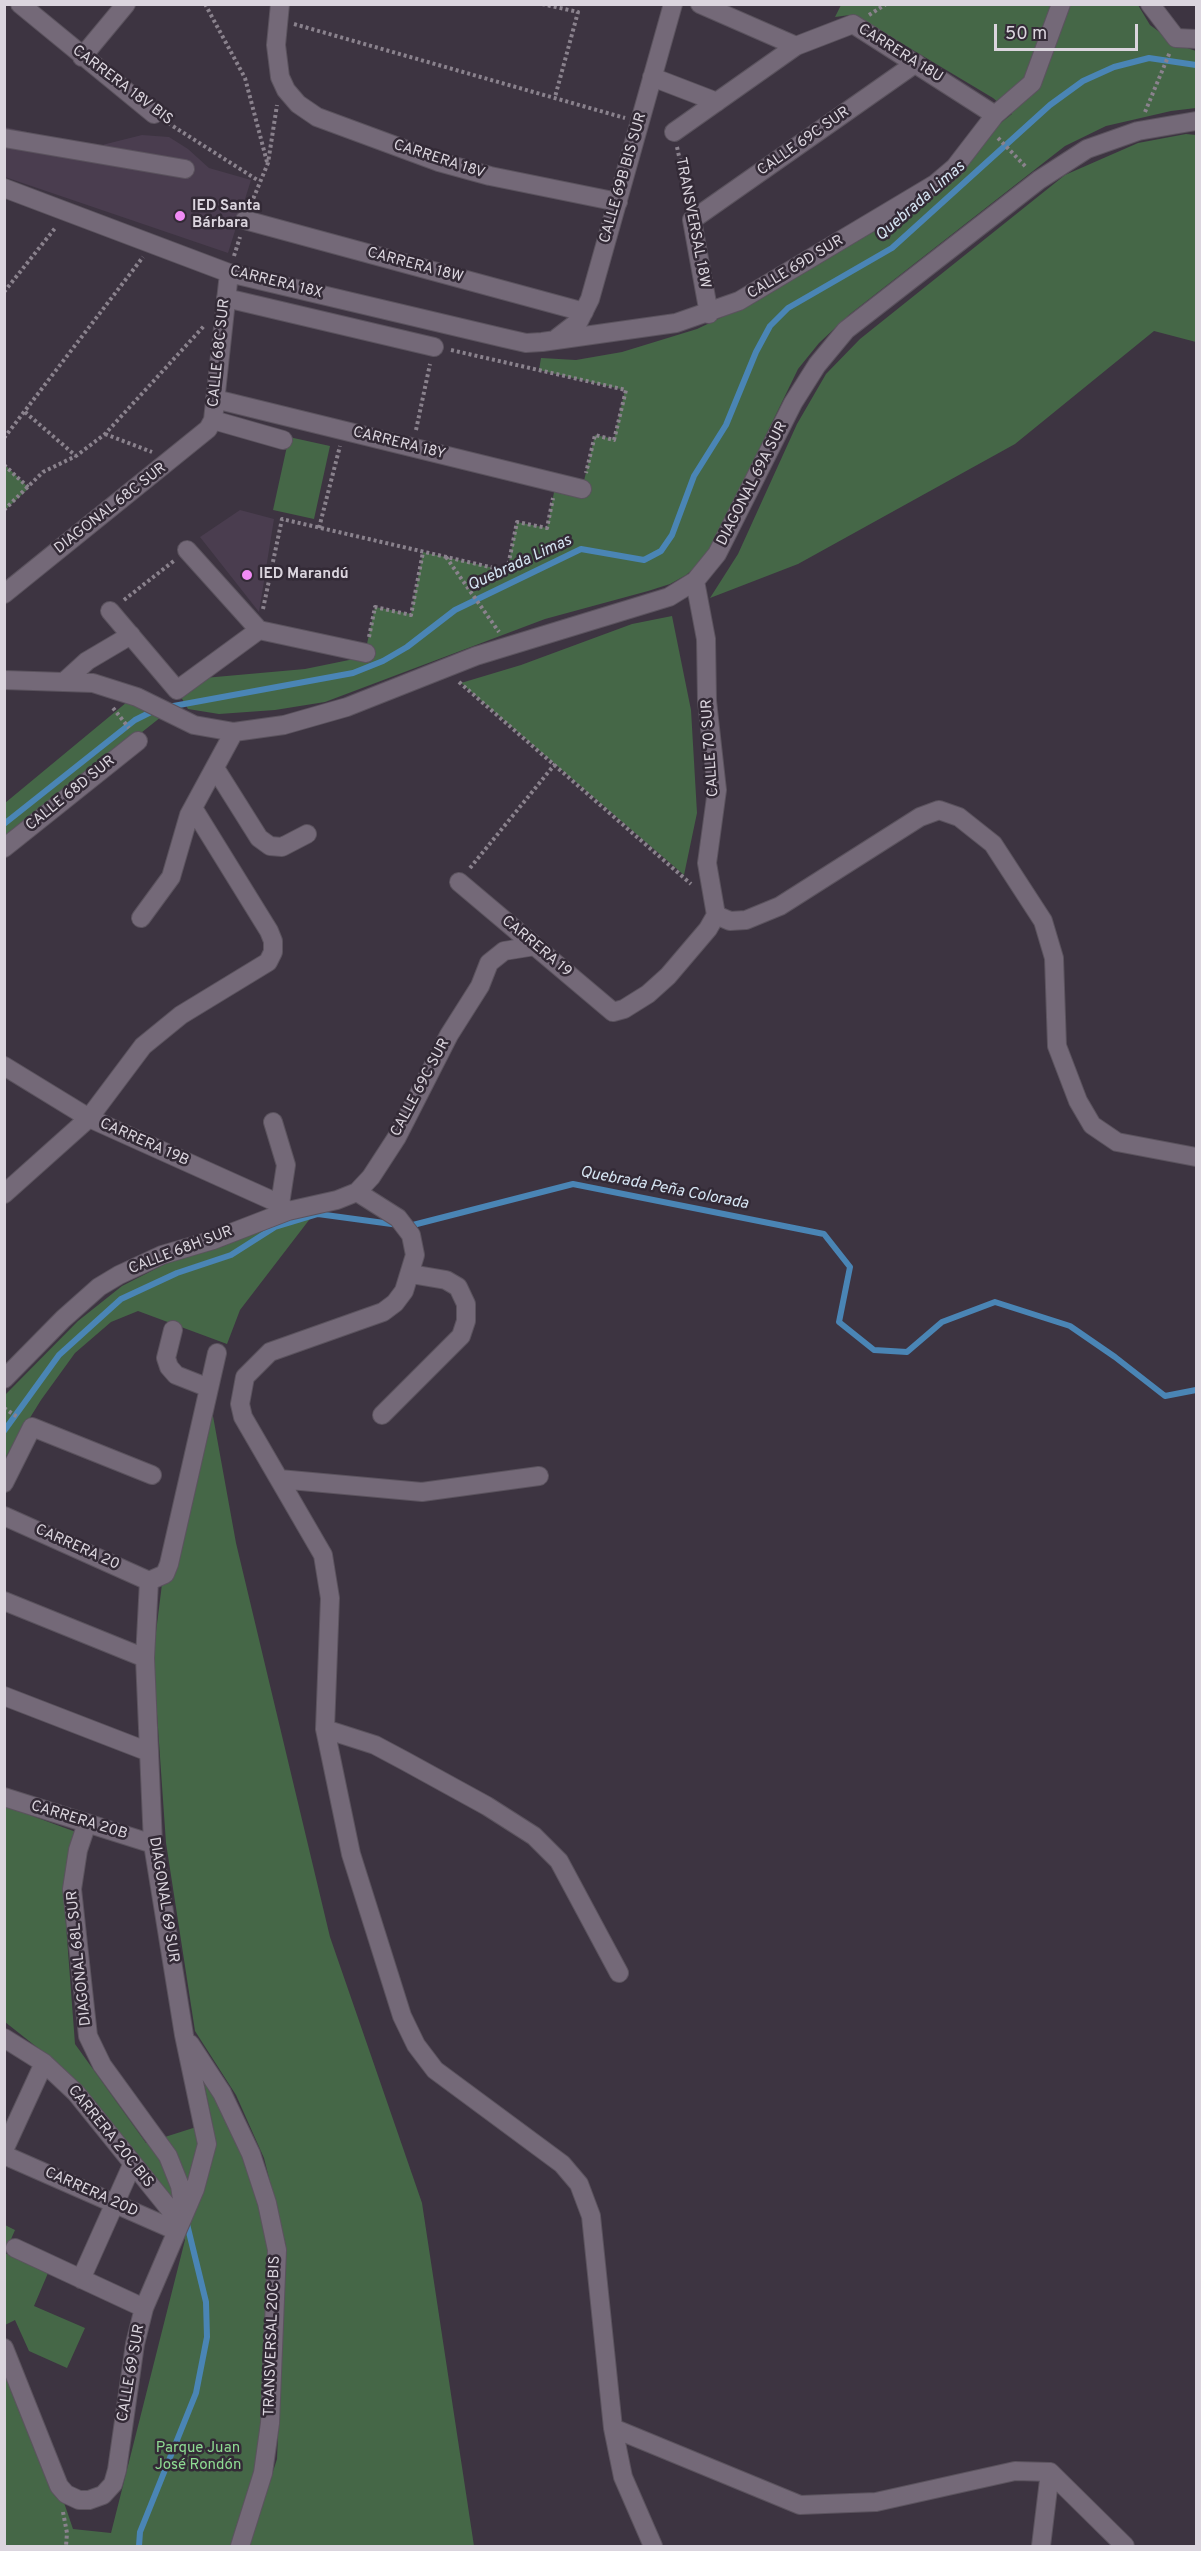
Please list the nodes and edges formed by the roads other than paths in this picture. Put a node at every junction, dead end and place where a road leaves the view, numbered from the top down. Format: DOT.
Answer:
graph roads {
  1 [pos="21,4"];
  2 [pos="126,4"];
  3 [pos="673,4"];
  4 [pos="700,4"];
  5 [pos="1061,4"];
  6 [pos="1150,4"];
  7 [pos="279,12"];
  8 [pos="1197,39"];
  9 [pos="796,46"];
  10 [pos="82,57"];
  11 [pos="916,63"];
  12 [pos="652,77"];
  13 [pos="717,102"];
  14 [pos="154,114"];
  15 [pos="995,115"];
  16 [pos="1197,121"];
  17 [pos="674,132"];
  18 [pos="4,138"];
  19 [pos="185,170"];
  20 [pos="4,188"];
  21 [pos="618,202"];
  22 [pos="245,219"];
  23 [pos="692,220"];
  24 [pos="229,273"];
  25 [pos="226,301"];
  26 [pos="585,312"];
  27 [pos="709,314"];
  28 [pos="556,339"];
  29 [pos="434,347"];
  30 [pos="215,399"];
  31 [pos="213,420"];
  32 [pos="283,441"];
  33 [pos="582,489"];
  34 [pos="187,550"];
  35 [pos="695,581"];
  36 [pos="4,594"];
  37 [pos="110,611"];
  38 [pos="259,630"];
  39 [pos="131,635"];
  40 [pos="366,652"];
  41 [pos="4,680"];
  42 [pos="64,682"];
  43 [pos="234,732"];
  44 [pos="134,736"];
  45 [pos="215,768"];
  46 [pos="193,808"];
  47 [pos="307,834"];
  48 [pos="4,848"];
  49 [pos="459,882"];
  50 [pos="716,915"];
  51 [pos="141,918"];
  52 [pos="535,946"];
  53 [pos="4,1066"];
  54 [pos="89,1118"];
  55 [pos="273,1122"];
  56 [pos="1197,1157"];
  57 [pos="357,1192"];
  58 [pos="4,1194"];
  59 [pos="284,1207"];
  60 [pos="411,1274"];
  61 [pos="173,1330"];
  62 [pos="217,1353"];
  63 [pos="8,1371"];
  64 [pos="209,1388"];
  65 [pos="382,1415"];
  66 [pos="152,1475"];
  67 [pos="540,1476"];
  68 [pos="279,1479"];
  69 [pos="4,1484"];
  70 [pos="4,1516"];
  71 [pos="150,1581"];
  72 [pos="4,1601"];
  73 [pos="145,1658"];
  74 [pos="4,1696"];
  75 [pos="325,1729"];
  76 [pos="149,1752"];
  77 [pos="6,1802"];
  78 [pos="87,1823"];
  79 [pos="153,1844"];
  80 [pos="619,1973"];
  81 [pos="184,2034"];
  82 [pos="4,2038"];
  83 [pos="44,2063"];
  84 [pos="4,2150"];
  85 [pos="4,2156"];
  86 [pos="132,2165"];
  87 [pos="115,2204"];
  88 [pos="180,2222"];
  89 [pos="15,2248"];
  90 [pos="81,2279"];
  91 [pos="144,2308"];
  92 [pos="4,2348"];
  93 [pos="613,2428"];
  94 [pos="1050,2472"];
  95 [pos="240,2547"];
  96 [pos="653,2547"];
  97 [pos="1041,2547"];
  98 [pos="1125,2547"];
  1 -- 10 [label="street, CARRERA 18V BIS"];
  2 -- 10 [label="street"];
  3 -- 12 [label="street, CALLE 69B BIS SUR"];
  4 -- 9 [label="street"];
  5 -- 15 [label="street, CALLE 69D SUR"];
  6 -- 8 [label="street"];
  7 -- 21 [label="street, CARRERA 18V"];
  9 -- 11 [label="street, CARRERA 18U"];
  9 -- 13 [label="street"];
  10 -- 14 [label="street, CARRERA 18V BIS"];
  11 -- 15 [label="street, CARRERA 18U"];
  11 -- 23 [label="street, CALLE 69C SUR"];
  12 -- 13 [label="street"];
  12 -- 21 [label="street, CALLE 69B BIS SUR"];
  13 -- 17 [label="street"];
  15 -- 27 [label="street, CALLE 69D SUR"];
  16 -- 35 [label="street, DIAGONAL 69A SUR"];
  18 -- 19 [label="street"];
  20 -- 24 [label="street, CARRERA 18X"];
  21 -- 26 [label="street, CALLE 69B BIS SUR"];
  22 -- 26 [label="street, CARRERA 18W"];
  23 -- 27 [label="street, TRANSVERSAL 18W"];
  24 -- 25 [label="street, CALLE 68C SUR"];
  24 -- 28 [label="street, CARRERA 18X"];
  25 -- 29 [label="street, CARRERA 18X"];
  25 -- 30 [label="street, CALLE 68C SUR"];
  26 -- 28 [label="street, CALLE 69B BIS SUR"];
  27 -- 28 [label="street, CALLE 69D SUR"];
  30 -- 31 [label="street, CALLE 68C SUR"];
  30 -- 33 [label="street, CARRERA 18Y"];
  31 -- 32 [label="street"];
  31 -- 36 [label="street, DIAGONAL 68C SUR"];
  34 -- 38 [label="street"];
  35 -- 43 [label="street, DIAGONAL 69A SUR"];
  35 -- 50 [label="street, CALLE 70 SUR"];
  37 -- 39 [label="street"];
  38 -- 39 [label="street"];
  38 -- 40 [label="street"];
  39 -- 42 [label="street"];
  41 -- 42 [label="street, DIAGONAL 69A SUR"];
  42 -- 43 [label="street, DIAGONAL 69A SUR"];
  43 -- 45 [label="street"];
  44 -- 48 [label="street, CALLE 68D SUR"];
  45 -- 46 [label="street"];
  45 -- 47 [label="street"];
  46 -- 51 [label="street"];
  46 -- 54 [label="street"];
  49 -- 52 [label="street, CARRERA 19"];
  50 -- 52 [label="street, CARRERA 19"];
  50 -- 56 [label="street"];
  52 -- 57 [label="street, CALLE 69C SUR"];
  53 -- 54 [label="street, CARRERA 19B"];
  54 -- 58 [label="street"];
  54 -- 59 [label="street, CARRERA 19B"];
  55 -- 59 [label="street"];
  57 -- 59 [label="street"];
  57 -- 60 [label="street"];
  59 -- 63 [label="street, CALLE 68H SUR"];
  60 -- 65 [label="street"];
  60 -- 68 [label="street"];
  61 -- 64 [label="street"];
  62 -- 64 [label="street"];
  64 -- 71 [label="street"];
  66 -- 69 [label="street"];
  67 -- 68 [label="street"];
  68 -- 75 [label="street"];
  70 -- 71 [label="street, CARRERA 20"];
  71 -- 73 [label="street, DIAGONAL 69 SUR"];
  72 -- 73 [label="street"];
  73 -- 76 [label="street, DIAGONAL 69 SUR"];
  74 -- 76 [label="street"];
  75 -- 80 [label="street"];
  75 -- 93 [label="street"];
  76 -- 79 [label="street, DIAGONAL 69 SUR"];
  77 -- 78 [label="street, CARRERA 20B"];
  78 -- 79 [label="street, CARRERA 20B"];
  78 -- 88 [label="street, DIAGONAL 68L SUR"];
  79 -- 81 [label="street, DIAGONAL 69 SUR"];
  81 -- 88 [label="street, DIAGONAL 69 SUR"];
  81 -- 95 [label="street, TRANSVERSAL 20C BIS"];
  82 -- 83 [label="street, CARRERA 20C BIS"];
  83 -- 84 [label="street"];
  83 -- 86 [label="street, CARRERA 20C BIS"];
  85 -- 87 [label="street, CARRERA 20D"];
  86 -- 87 [label="street"];
  86 -- 88 [label="street, CARRERA 20C BIS"];
  87 -- 88 [label="street, CARRERA 20D"];
  87 -- 90 [label="street"];
  88 -- 91 [label="street, CALLE 69 SUR"];
  89 -- 90 [label="street"];
  90 -- 91 [label="street"];
  91 -- 92 [label="street, CALLE 69 SUR"];
  93 -- 94 [label="street"];
  93 -- 96 [label="street"];
  94 -- 97 [label="street"];
  94 -- 98 [label="street"];
}
